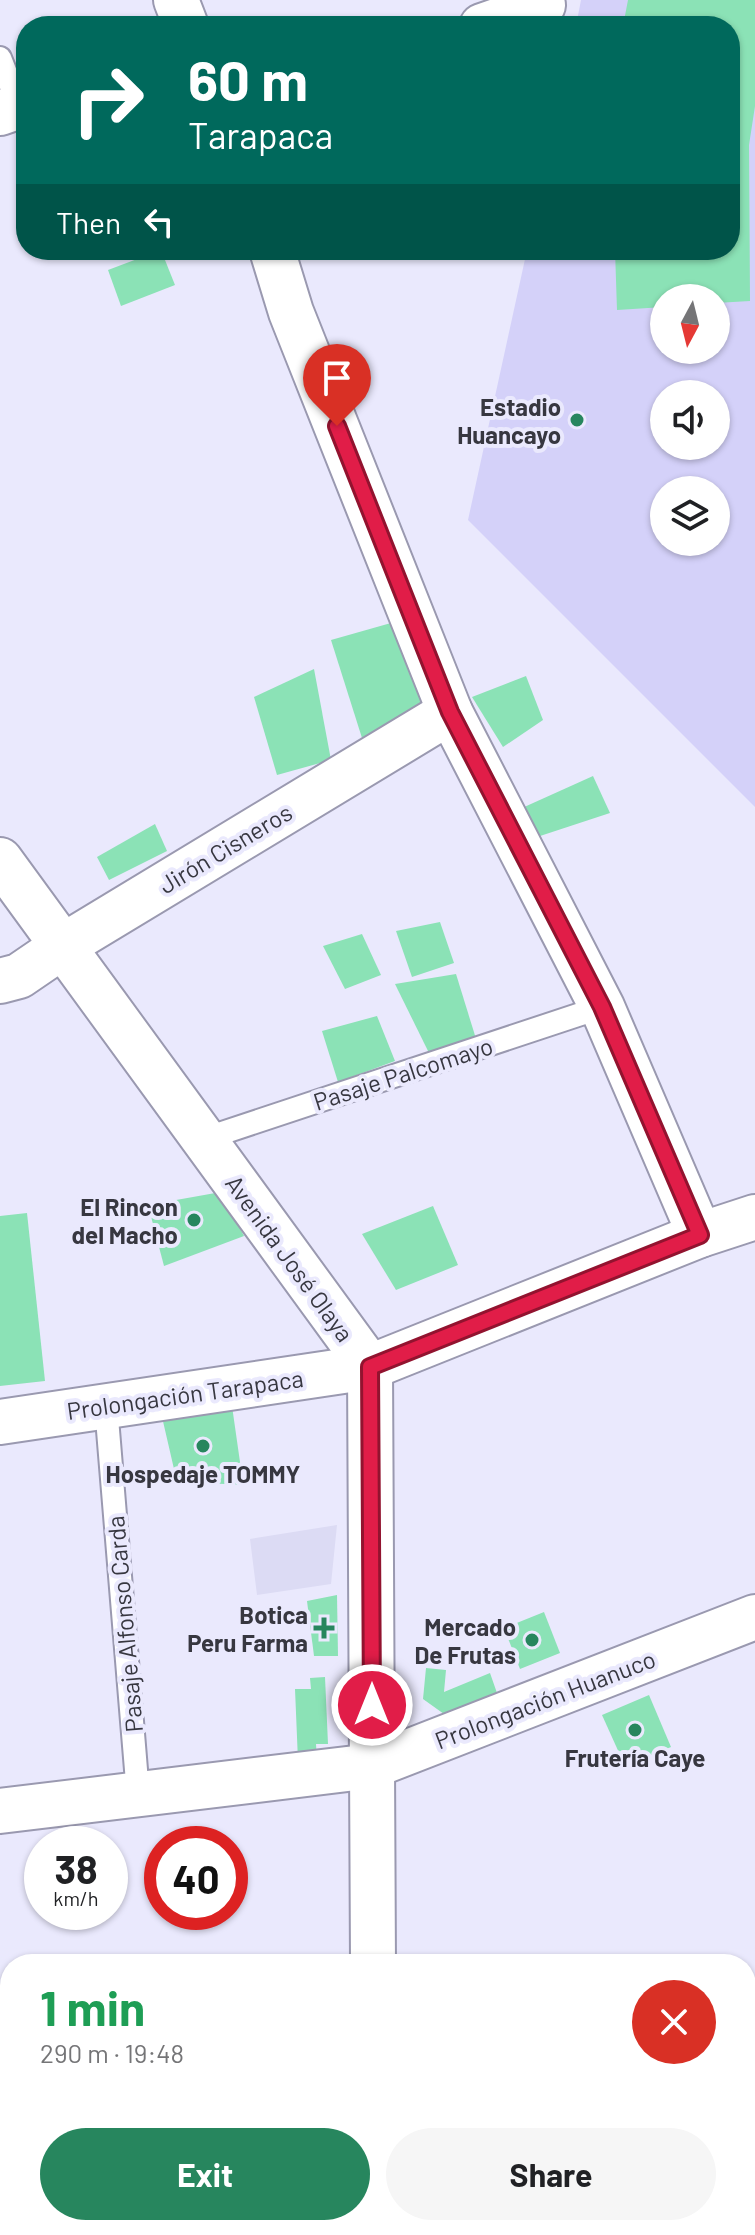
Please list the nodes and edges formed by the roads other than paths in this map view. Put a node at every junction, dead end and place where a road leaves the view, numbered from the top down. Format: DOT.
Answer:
graph roads {
  1 [pos="542,10"];
  2 [pos="520,16"];
  3 [pos="0,58"];
  4 [pos="15,108"];
  5 [pos="275,260"];
  6 [pos="450,712"];
  7 [pos="0,860"];
  8 [pos="63,946"];
  9 [pos="0,981"];
  10 [pos="602,1007"];
  11 [pos="204,1139"];
  12 [pos="755,1217"];
  13 [pos="700,1235"];
  14 [pos="370,1367"];
  15 [pos="106,1406"];
  16 [pos="0,1422"];
  17 [pos="755,1617"];
  18 [pos="372,1766"];
  19 [pos="138,1794"];
  20 [pos="0,1811"];
  21 [pos="373,1954"];
  1 -- 2 [label="street"];
  3 -- 4 [label="lane"];
  5 -- 6 [label="street"];
  6 -- 8 [label="street, Jirón Cisneros"];
  6 -- 10 [label="street"];
  7 -- 8 [label="street, Avenida José Olaya"];
  8 -- 9 [label="street, Jirón Cisneros"];
  8 -- 11 [label="street, Avenida José Olaya"];
  10 -- 11 [label="lane, Pasaje Palcomayo"];
  10 -- 13 [label="street"];
  11 -- 14 [label="street, Avenida José Olaya"];
  12 -- 13 [label="street, Prolongación Tarapaca"];
  13 -- 14 [label="street, Prolongación Tarapaca"];
  14 -- 15 [label="street, Prolongación Tarapaca"];
  14 -- 18 [label="street, Avenida José Olaya"];
  15 -- 16 [label="street, Prolongación Tarapaca"];
  15 -- 19 [label="lane, Pasaje Alfonso Carda"];
  17 -- 18 [label="street, Prolongación Huanuco"];
  18 -- 19 [label="street, Prolongación Huanuco"];
  18 -- 21 [label="street, Avenida José Olaya"];
  19 -- 20 [label="street, Prolongación Huanuco"];
}
